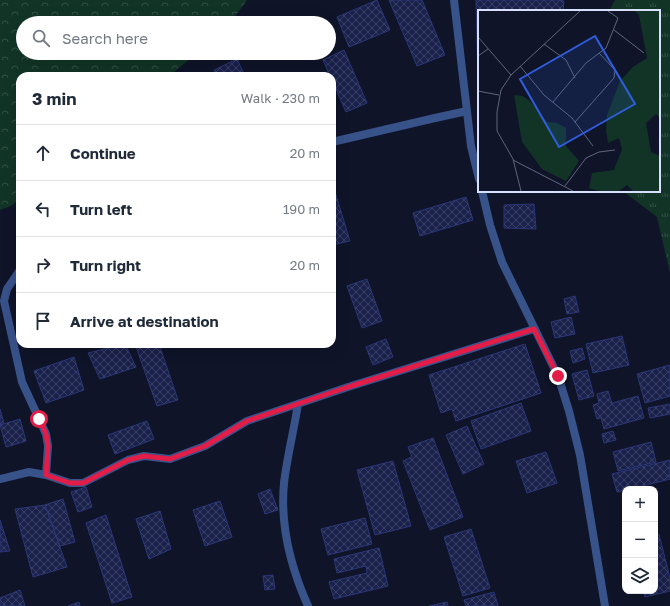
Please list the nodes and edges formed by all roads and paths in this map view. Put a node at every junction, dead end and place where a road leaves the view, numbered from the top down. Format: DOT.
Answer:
graph roads {
  1 [pos="454,0"];
  2 [pos="467,112"];
  3 [pos="336,141"];
  4 [pos="478,174"];
  5 [pos="482,192"];
  6 [pos="16,276"];
  7 [pos="534,329"];
  8 [pos="298,404"];
  9 [pos="46,475"];
  10 [pos="0,479"];
  11 [pos="308,606"];
  12 [pos="605,606"];
  1 -- 2 [label="street"];
  2 -- 3 [label="street"];
  2 -- 4 [label="street"];
  5 -- 7 [label="street"];
  6 -- 9 [label="street"];
  7 -- 8 [label="street"];
  7 -- 12 [label="street"];
  8 -- 9 [label="street"];
  8 -- 11 [label="street"];
  9 -- 10 [label="street"];
}
